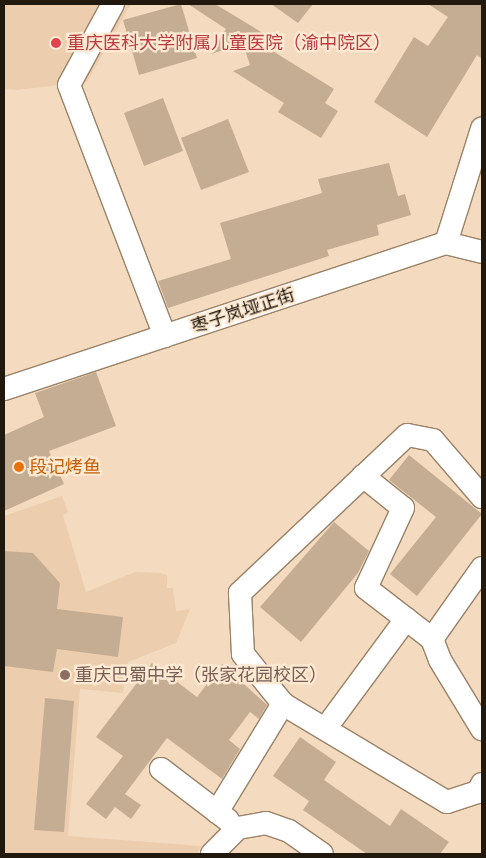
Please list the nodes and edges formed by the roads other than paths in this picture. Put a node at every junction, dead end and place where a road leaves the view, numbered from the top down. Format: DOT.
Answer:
graph roads {
  1 [pos="113,4"];
  2 [pos="482,129"];
  3 [pos="446,243"];
  4 [pos="482,252"];
  5 [pos="165,336"];
  6 [pos="4,389"];
  7 [pos="363,476"];
  8 [pos="482,497"];
  9 [pos="482,568"];
  10 [pos="406,619"];
  11 [pos="432,640"];
  12 [pos="283,704"];
  13 [pos="325,729"];
  14 [pos="482,730"];
  15 [pos="161,769"];
  16 [pos="482,784"];
  17 [pos="217,812"];
  18 [pos="238,828"];
  19 [pos="212,854"];
  20 [pos="322,854"];
  1 -- 5 [label="street"];
  2 -- 3 [label="street"];
  3 -- 4 [label="street"];
  3 -- 5 [label="street, 枣子岚垭正街"];
  5 -- 6 [label="street, 枣子岚垭正街"];
  7 -- 8 [label="street"];
  7 -- 10 [label="street"];
  7 -- 12 [label="street"];
  9 -- 11 [label="street"];
  10 -- 11 [label="street"];
  10 -- 13 [label="street"];
  11 -- 14 [label="street"];
  12 -- 13 [label="street"];
  12 -- 17 [label="street"];
  13 -- 16 [label="street"];
  15 -- 17 [label="street"];
  17 -- 18 [label="street"];
  18 -- 19 [label="street"];
  18 -- 20 [label="street"];
}
